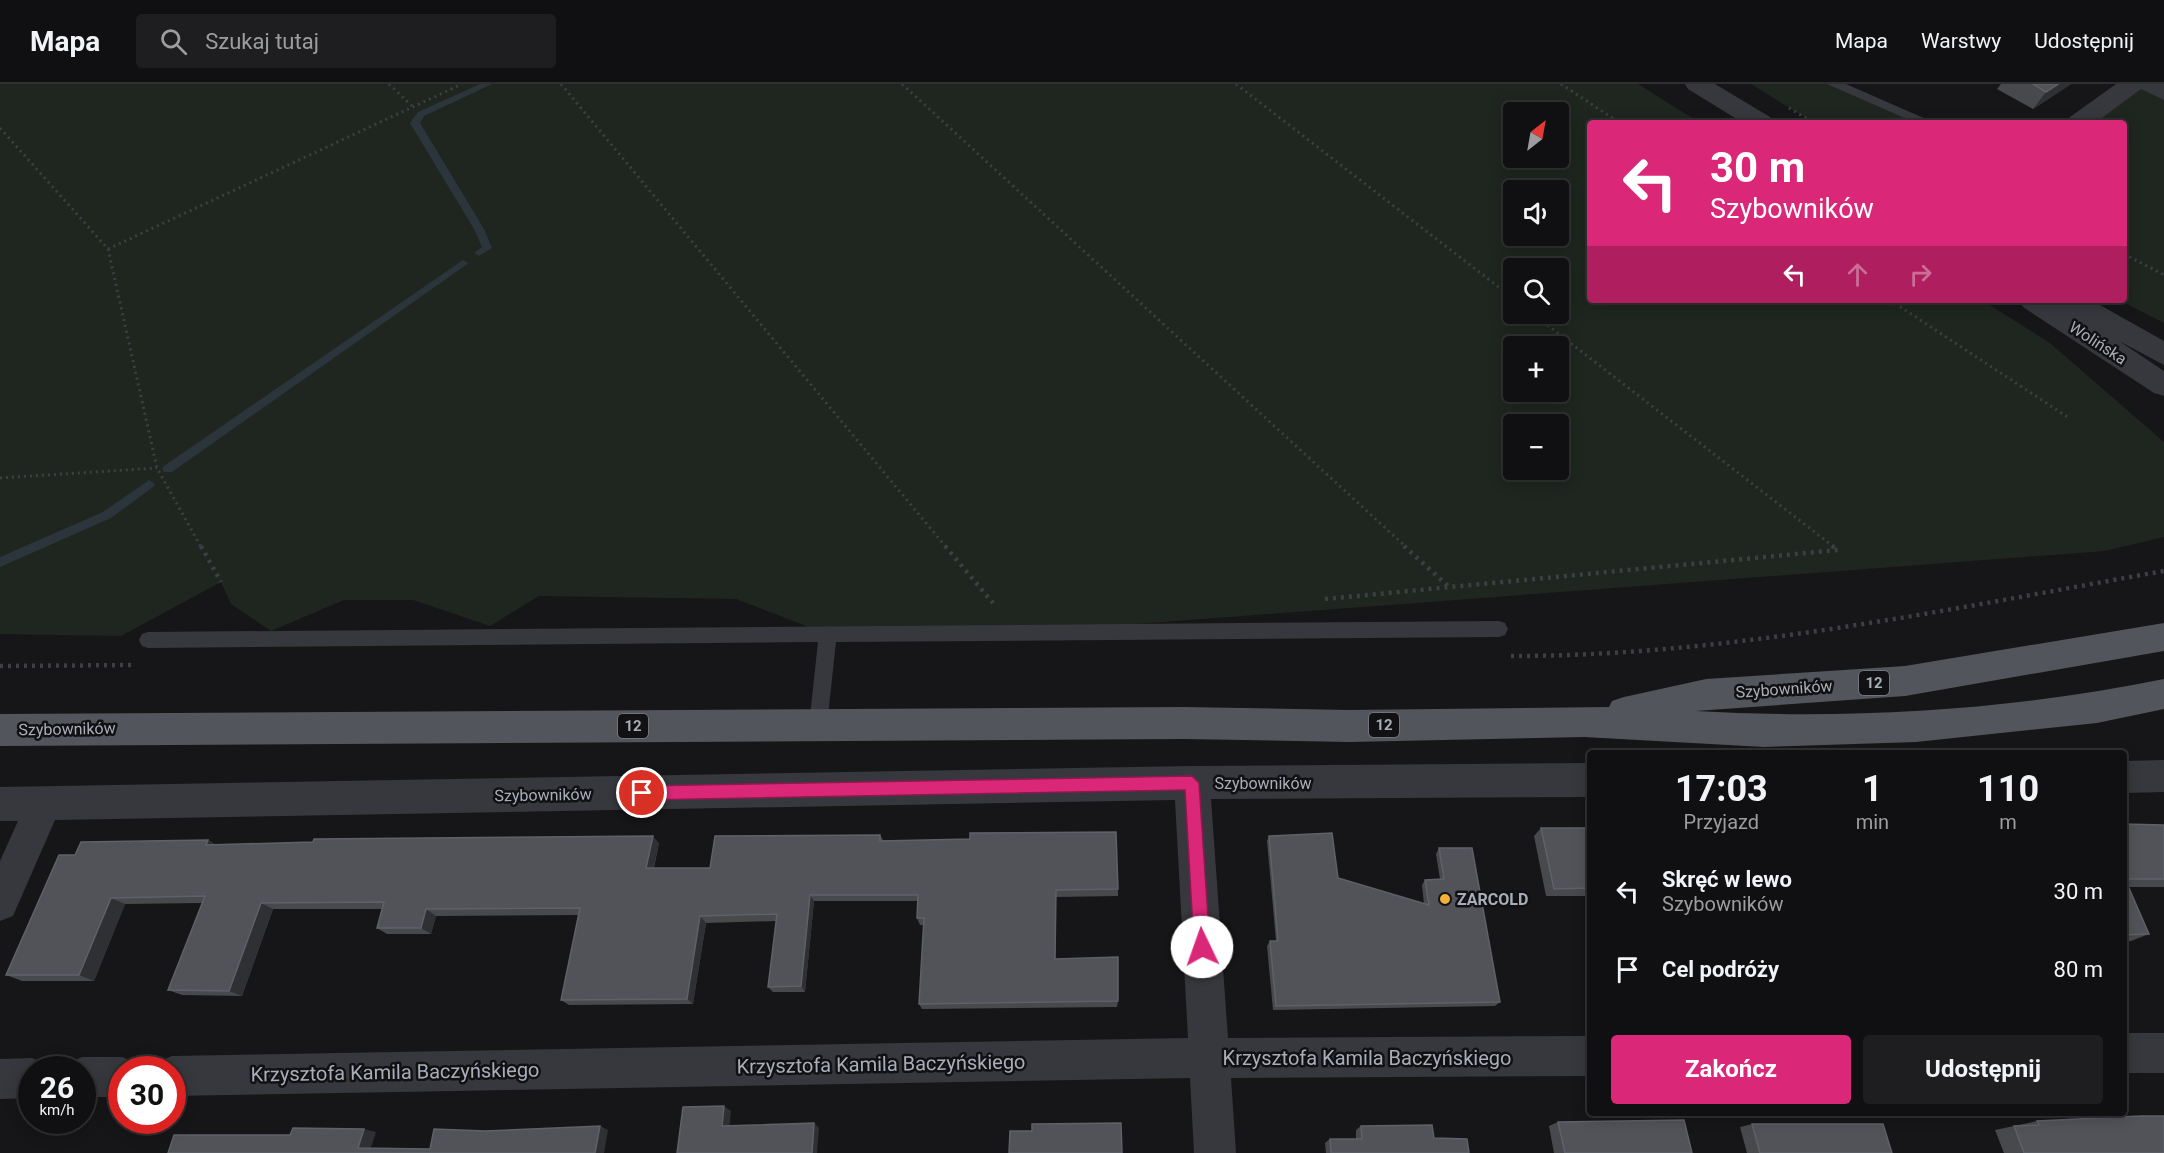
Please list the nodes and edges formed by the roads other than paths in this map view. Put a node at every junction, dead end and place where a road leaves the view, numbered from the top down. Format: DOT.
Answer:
graph roads {
  1 [pos="1697,84"];
  2 [pos="1834,84"];
  3 [pos="2133,84"];
  4 [pos="2149,84"];
  5 [pos="2164,92"];
  6 [pos="1756,120"];
  7 [pos="1921,120"];
  8 [pos="2083,120"];
  9 [pos="2038,303"];
  10 [pos="2073,303"];
  11 [pos="2164,354"];
  12 [pos="2164,385"];
  13 [pos="1499,629"];
  14 [pos="828,635"];
  15 [pos="2164,637"];
  16 [pos="148,640"];
  17 [pos="2164,694"];
  18 [pos="1584,721"];
  19 [pos="818,725"];
  20 [pos="0,730"];
  21 [pos="2164,776"];
  22 [pos="2127,777"];
  23 [pos="1587,780"];
  24 [pos="1192,783"];
  25 [pos="0,804"];
  26 [pos="45,804"];
  27 [pos="0,903"];
  28 [pos="2127,1053"];
  29 [pos="2164,1053"];
  30 [pos="1587,1056"];
  31 [pos="1209,1058"];
  32 [pos="186,1076"];
  33 [pos="18,1078"];
  34 [pos="0,1079"];
  35 [pos="1215,1153"];
  1 -- 6 [label="street"];
  2 -- 7 [label="lane"];
  3 -- 8 [label="street"];
  4 -- 5 [label="street"];
  9 -- 12 [label="street, Wolińska"];
  10 -- 11 [label="street, Wolińska"];
  13 -- 14 [label="lane"];
  14 -- 16 [label="lane"];
  14 -- 19 [label="lane"];
  15 -- 18 [label="main road, Szybowników / 12"];
  17 -- 18 [label="main road, Szybowników / 12"];
  18 -- 19 [label="main road, Szybowników / 12"];
  19 -- 20 [label="main road, Szybowników / 12"];
  21 -- 22 [label="street"];
  23 -- 24 [label="street, Szybowników"];
  24 -- 26 [label="street, Szybowników"];
  24 -- 31 [label="street"];
  25 -- 26 [label="street, Szybowników"];
  26 -- 27 [label="street"];
  28 -- 29 [label="street"];
  30 -- 31 [label="street, Krzysztofa Kamila Baczyńskiego"];
  31 -- 32 [label="street, Krzysztofa Kamila Baczyńskiego"];
  31 -- 35 [label="street"];
  33 -- 34 [label="street"];
}
